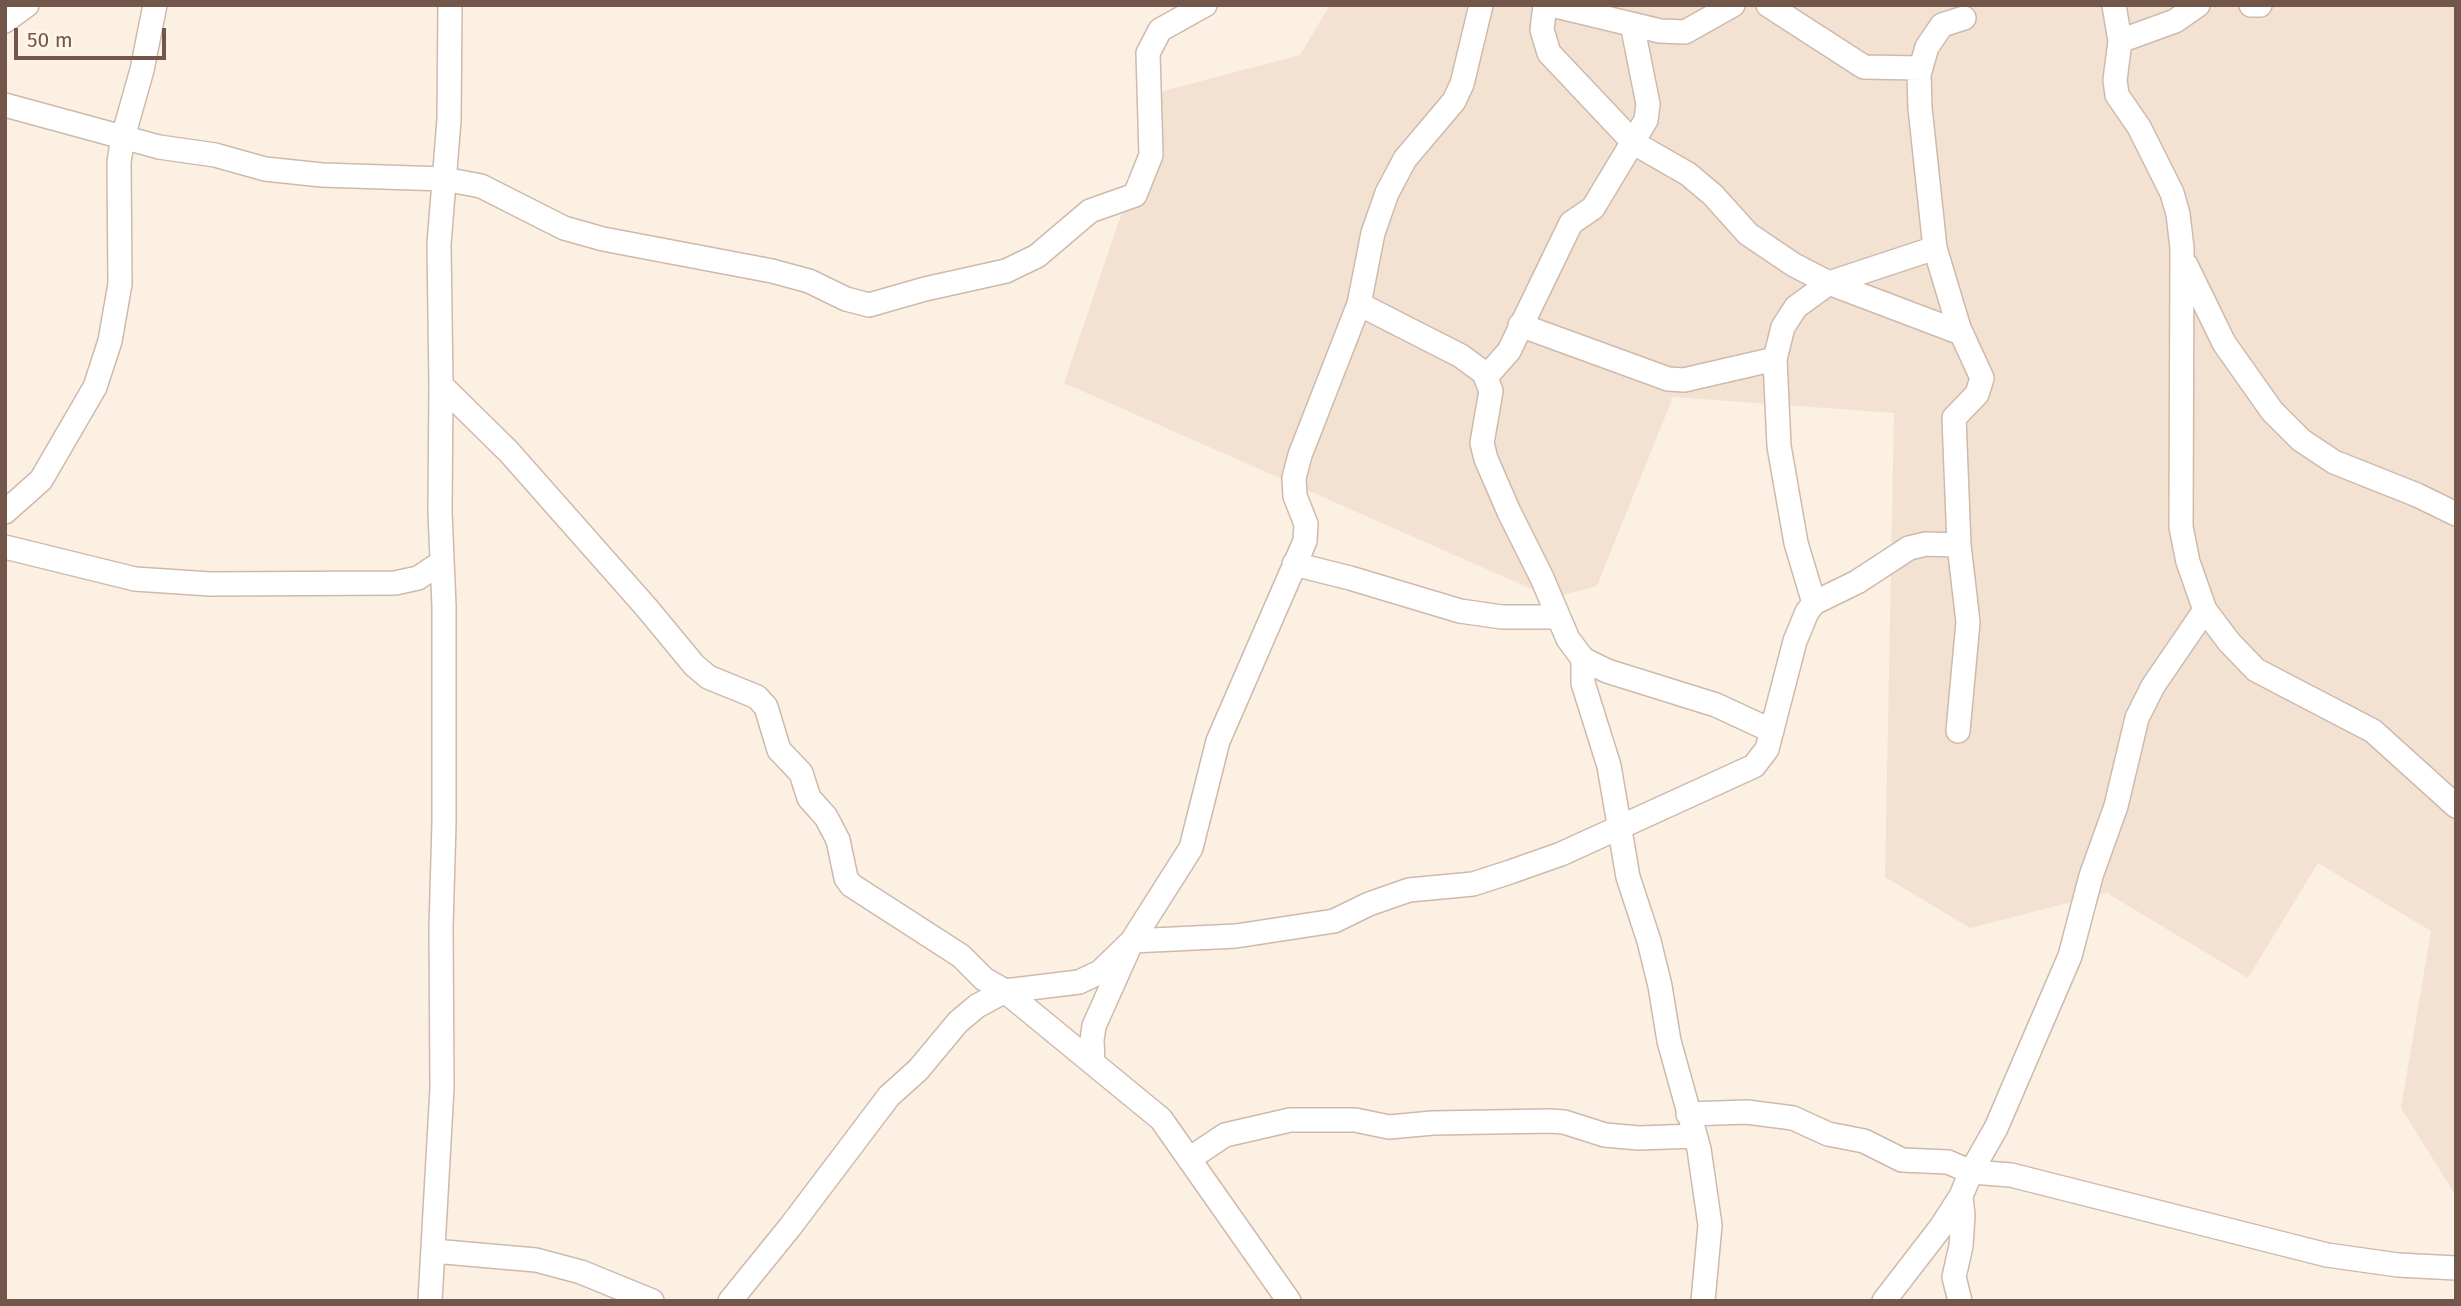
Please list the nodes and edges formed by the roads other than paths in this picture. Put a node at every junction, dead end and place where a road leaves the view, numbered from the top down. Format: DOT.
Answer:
graph roads {
  1 [pos="27,5"];
  2 [pos="155,5"];
  3 [pos="450,5"];
  4 [pos="1205,5"];
  5 [pos="1482,5"];
  6 [pos="1545,5"];
  7 [pos="1552,5"];
  8 [pos="1733,5"];
  9 [pos="1769,5"];
  10 [pos="2114,5"];
  11 [pos="2198,5"];
  12 [pos="2251,5"];
  13 [pos="2260,5"];
  14 [pos="1793,13"];
  15 [pos="1964,18"];
  16 [pos="5,21"];
  17 [pos="1632,24"];
  18 [pos="2120,41"];
  19 [pos="1921,68"];
  20 [pos="5,105"];
  21 [pos="123,137"];
  22 [pos="1634,143"];
  23 [pos="444,179"];
  24 [pos="1935,248"];
  25 [pos="2182,248"];
  26 [pos="1829,283"];
  27 [pos="1359,304"];
  28 [pos="1520,325"];
  29 [pos="1961,333"];
  30 [pos="1775,359"];
  31 [pos="1486,377"];
  32 [pos="441,385"];
  33 [pos="5,512"];
  34 [pos="2456,514"];
  35 [pos="1959,545"];
  36 [pos="5,547"];
  37 [pos="442,562"];
  38 [pos="1294,564"];
  39 [pos="1814,603"];
  40 [pos="2205,610"];
  41 [pos="1558,617"];
  42 [pos="1583,659"];
  43 [pos="1772,731"];
  44 [pos="1958,731"];
  45 [pos="2456,806"];
  46 [pos="1619,827"];
  47 [pos="1132,942"];
  48 [pos="1005,991"];
  49 [pos="1093,1063"];
  50 [pos="1691,1125"];
  51 [pos="1189,1159"];
  52 [pos="1971,1172"];
  53 [pos="1961,1196"];
  54 [pos="433,1251"];
  55 [pos="2456,1268"];
  56 [pos="430,1301"];
  57 [pos="652,1301"];
  58 [pos="730,1301"];
  59 [pos="1289,1301"];
  60 [pos="1703,1301"];
  61 [pos="1884,1301"];
  62 [pos="1961,1301"];
  1 -- 16 [label="street"];
  2 -- 21 [label="street"];
  3 -- 23 [label="street"];
  4 -- 23 [label="street"];
  5 -- 27 [label="street"];
  6 -- 22 [label="street"];
  7 -- 17 [label="street"];
  8 -- 17 [label="street"];
  9 -- 14 [label="street"];
  10 -- 18 [label="street"];
  11 -- 18 [label="street"];
  12 -- 13 [label="street"];
  14 -- 19 [label="street"];
  15 -- 19 [label="street"];
  17 -- 22 [label="street"];
  18 -- 25 [label="street"];
  19 -- 24 [label="street"];
  20 -- 21 [label="street"];
  21 -- 23 [label="street"];
  21 -- 33 [label="street"];
  22 -- 26 [label="street"];
  22 -- 28 [label="street"];
  23 -- 32 [label="street"];
  24 -- 26 [label="street"];
  24 -- 29 [label="street"];
  25 -- 34 [label="street"];
  25 -- 40 [label="street"];
  26 -- 29 [label="street"];
  26 -- 30 [label="street"];
  27 -- 31 [label="street"];
  27 -- 38 [label="street"];
  28 -- 30 [label="street"];
  28 -- 31 [label="street"];
  29 -- 35 [label="street"];
  30 -- 39 [label="street"];
  31 -- 41 [label="street"];
  32 -- 37 [label="street"];
  32 -- 48 [label="street"];
  35 -- 39 [label="street"];
  35 -- 44 [label="street"];
  36 -- 37 [label="street"];
  37 -- 54 [label="street"];
  38 -- 41 [label="street"];
  38 -- 47 [label="street"];
  39 -- 43 [label="street"];
  40 -- 45 [label="street"];
  40 -- 52 [label="street"];
  41 -- 42 [label="street"];
  42 -- 43 [label="street"];
  42 -- 46 [label="street"];
  43 -- 46 [label="street"];
  46 -- 47 [label="street"];
  46 -- 50 [label="street"];
  47 -- 48 [label="street"];
  47 -- 49 [label="street"];
  48 -- 49 [label="street"];
  48 -- 58 [label="street"];
  49 -- 51 [label="street"];
  50 -- 51 [label="street"];
  50 -- 52 [label="street"];
  50 -- 60 [label="street"];
  51 -- 59 [label="street"];
  52 -- 53 [label="street"];
  52 -- 55 [label="street"];
  53 -- 61 [label="street"];
  53 -- 62 [label="street"];
  54 -- 56 [label="street"];
  54 -- 57 [label="street"];
}
